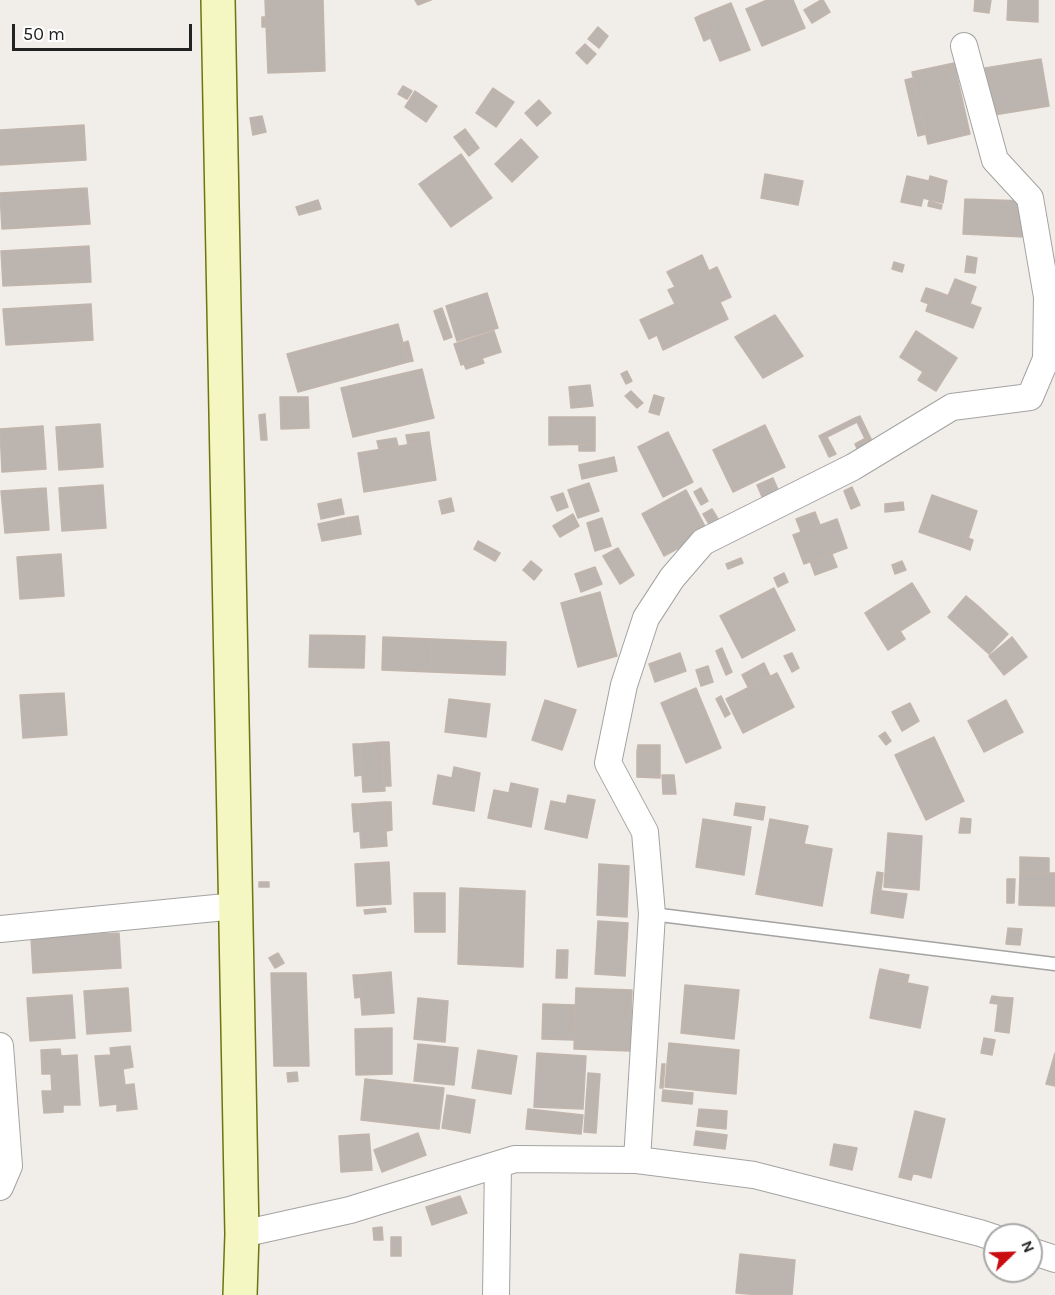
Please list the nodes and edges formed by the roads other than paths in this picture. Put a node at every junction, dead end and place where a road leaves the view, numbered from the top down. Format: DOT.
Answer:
graph roads {
  1 [pos="218,0"];
  2 [pos="964,46"];
  3 [pos="236,906"];
  4 [pos="652,914"];
  5 [pos="0,929"];
  6 [pos="1055,964"];
  7 [pos="0,1047"];
  8 [pos="637,1160"];
  9 [pos="498,1165"];
  10 [pos="0,1187"];
  11 [pos="242,1234"];
  12 [pos="983,1234"];
  13 [pos="240,1295"];
  14 [pos="496,1295"];
  1 -- 3 [label="street"];
  2 -- 4 [label="street"];
  3 -- 5 [label="street"];
  3 -- 11 [label="street"];
  4 -- 6 [label="lane"];
  4 -- 8 [label="street"];
  7 -- 10 [label="street"];
  8 -- 9 [label="street"];
  8 -- 12 [label="street"];
  9 -- 11 [label="street"];
  9 -- 14 [label="street"];
  11 -- 13 [label="street"];
}
